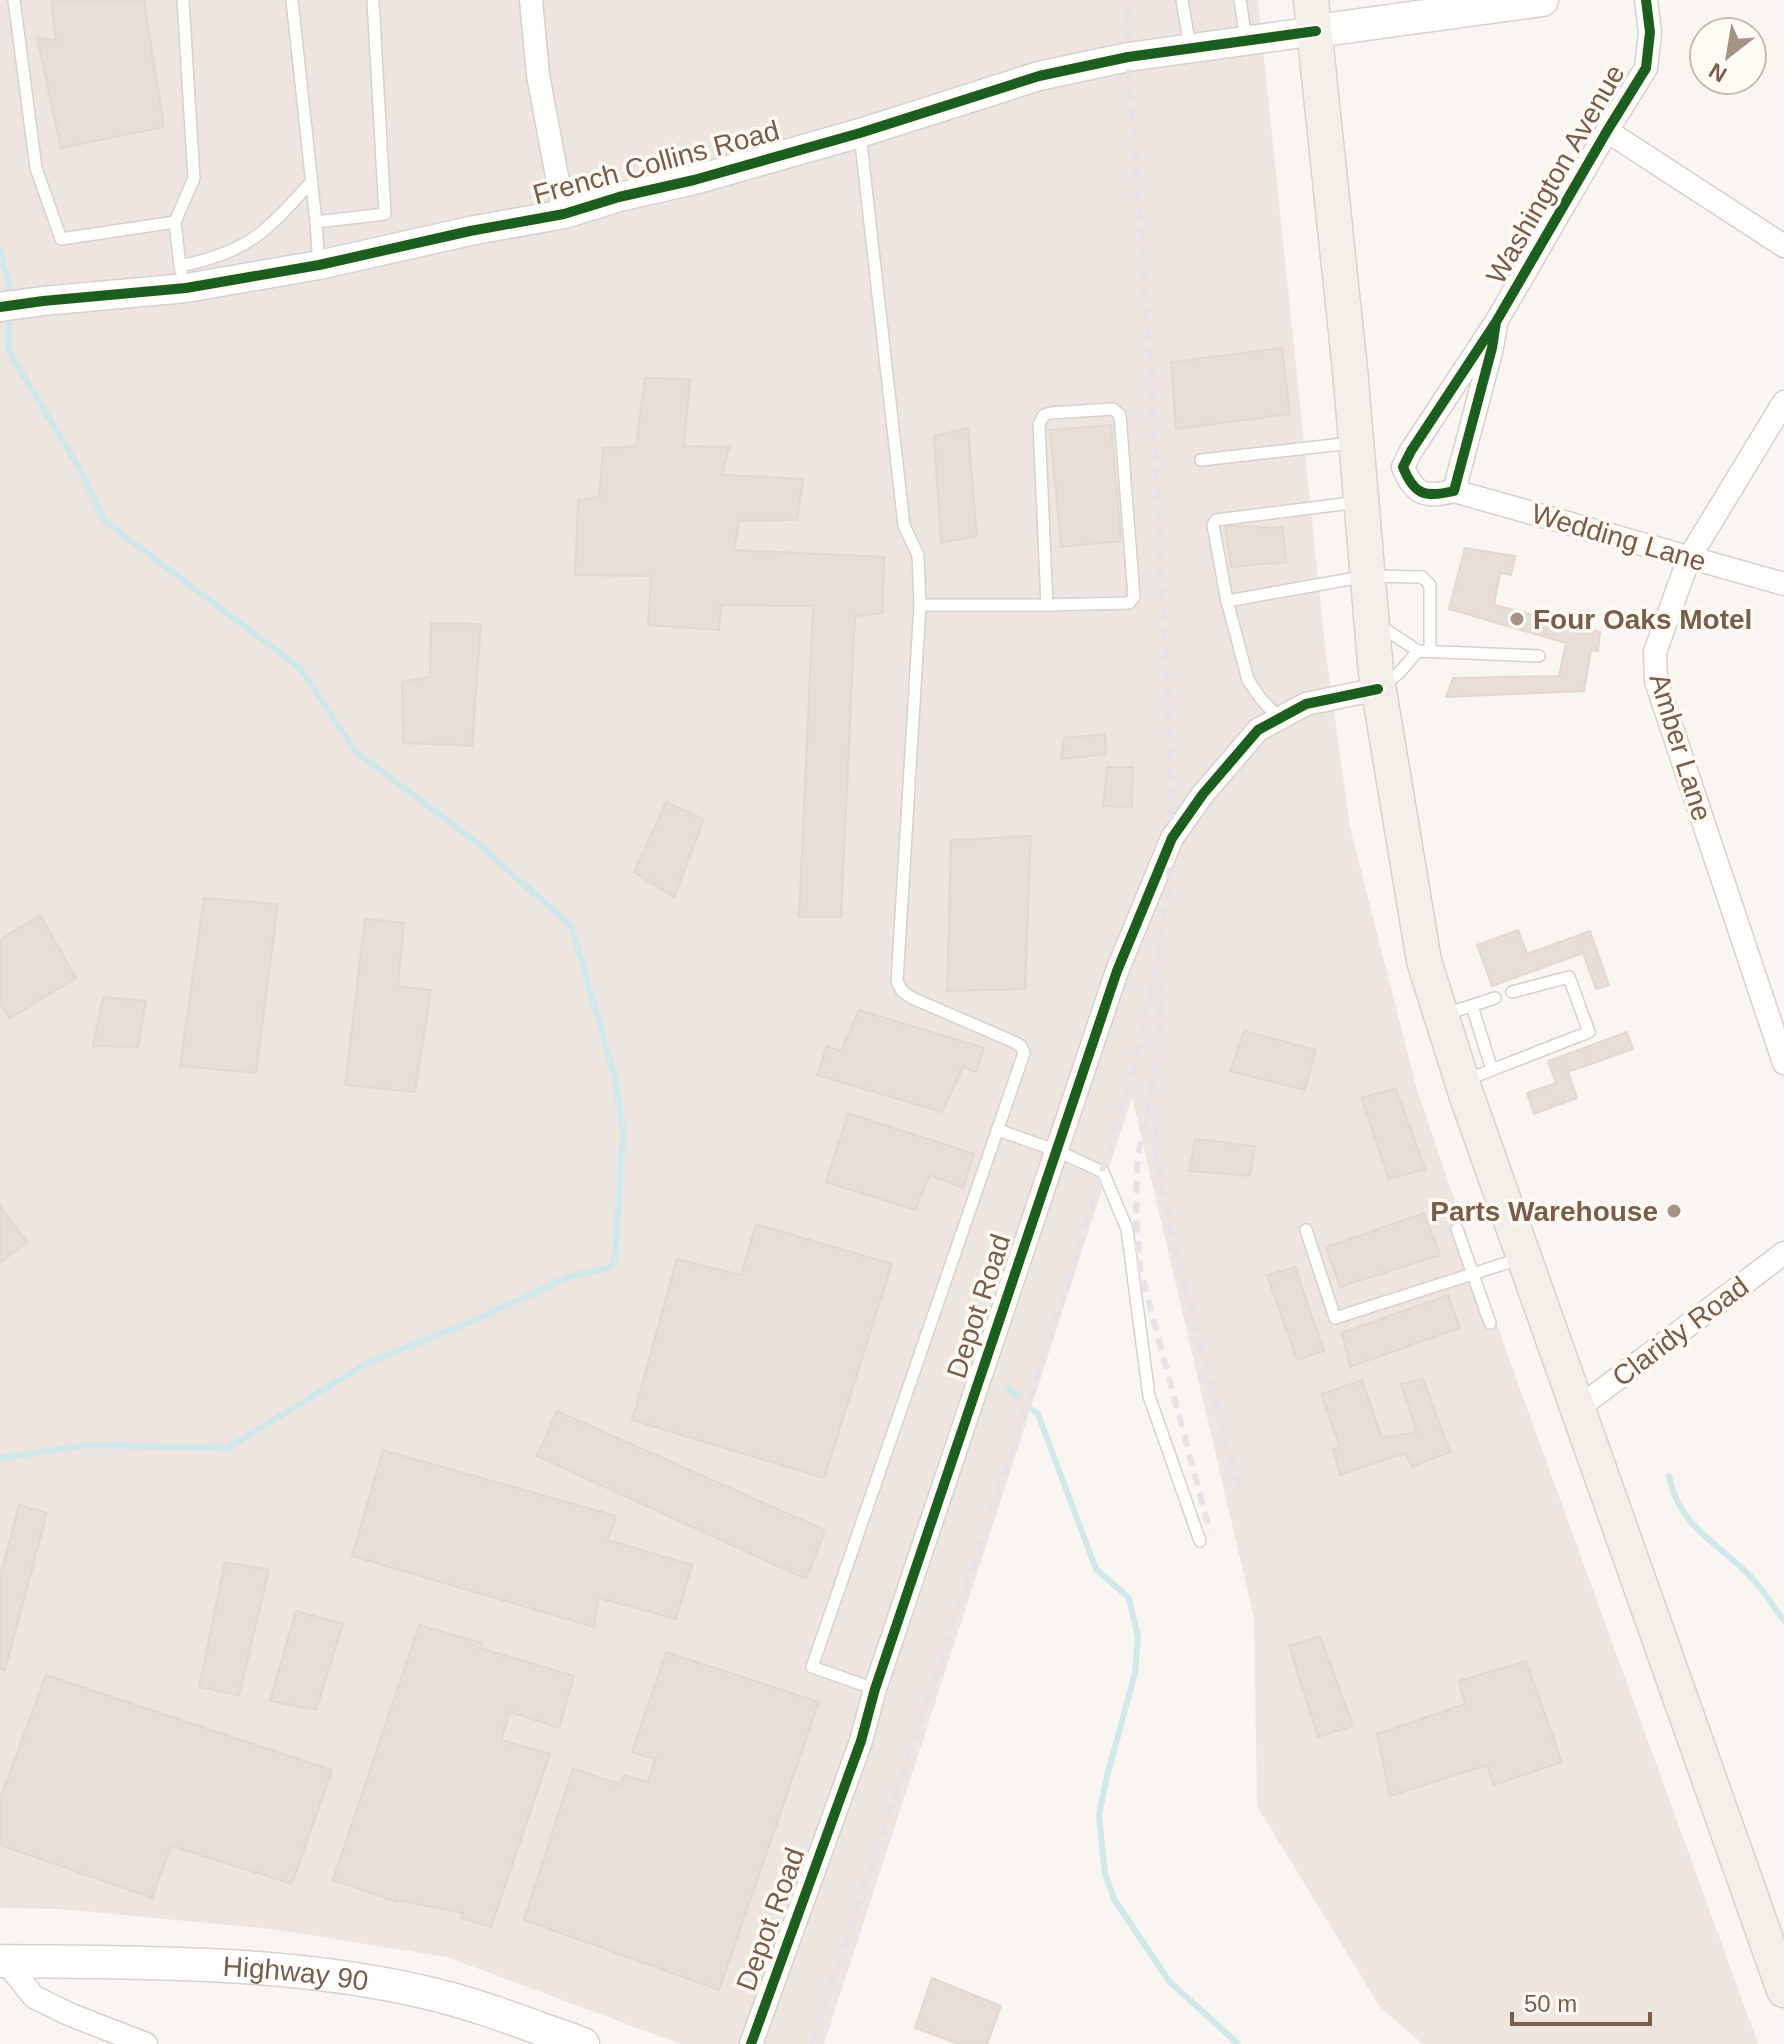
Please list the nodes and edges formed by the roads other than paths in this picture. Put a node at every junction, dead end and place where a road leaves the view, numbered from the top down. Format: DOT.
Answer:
graph roads {
  1 [pos="14,0"];
  2 [pos="183,0"];
  3 [pos="292,0"];
  4 [pos="373,0"];
  5 [pos="531,0"];
  6 [pos="1182,0"];
  7 [pos="1240,0"];
  8 [pos="1542,0"];
  9 [pos="1646,0"];
  10 [pos="1458,6"];
  11 [pos="1314,16"];
  12 [pos="1246,41"];
  13 [pos="1190,49"];
  14 [pos="1607,131"];
  15 [pos="860,133"];
  16 [pos="312,181"];
  17 [pos="564,214"];
  18 [pos="175,222"];
  19 [pos="316,222"];
  20 [pos="1784,246"];
  21 [pos="319,265"];
  22 [pos="183,277"];
  23 [pos="0,307"];
  24 [pos="1496,322"];
  25 [pos="1784,402"];
  26 [pos="1356,442"];
  27 [pos="1201,460"];
  28 [pos="1454,491"];
  29 [pos="1361,502"];
  30 [pos="1689,558"];
  31 [pos="1367,576"];
  32 [pos="1784,584"];
  33 [pos="1227,601"];
  34 [pos="920,605"];
  35 [pos="1047,605"];
  36 [pos="1371,621"];
  37 [pos="1424,651"];
  38 [pos="1539,656"];
  39 [pos="1378,689"];
  40 [pos="1279,718"];
  41 [pos="1512,992"];
  42 [pos="1495,998"];
  43 [pos="1457,1011"];
  44 [pos="1784,1063"];
  45 [pos="1477,1076"];
  46 [pos="998,1130"];
  47 [pos="1055,1150"];
  48 [pos="1457,1229"];
  49 [pos="1306,1230"];
  50 [pos="1784,1253"];
  51 [pos="1523,1257"];
  52 [pos="1473,1274"];
  53 [pos="1490,1323"];
  54 [pos="1577,1409"];
  55 [pos="1200,1541"];
  56 [pos="875,1689"];
  57 [pos="3,1961"];
  58 [pos="1784,1990"];
  59 [pos="146,2044"];
  60 [pos="583,2044"];
  61 [pos="751,2044"];
  1 -- 18 [label="lane"];
  2 -- 18 [label="lane"];
  3 -- 16 [label="lane"];
  4 -- 19 [label="lane"];
  5 -- 17 [label="street"];
  6 -- 13 [label="lane"];
  7 -- 12 [label="lane"];
  8 -- 10 [label="main road"];
  9 -- 14 [label="street, Washington Avenue"];
  10 -- 11 [label="main road"];
  11 -- 12 [label="street, French Collins Road"];
  11 -- 26 [label="main road"];
  12 -- 13 [label="street, French Collins Road"];
  13 -- 15 [label="street, French Collins Road"];
  14 -- 20 [label="street"];
  14 -- 24 [label="street, Washington Avenue"];
  15 -- 17 [label="street, French Collins Road"];
  15 -- 34 [label="lane"];
  16 -- 19 [label="lane"];
  16 -- 22 [label="lane"];
  17 -- 21 [label="street, French Collins Road"];
  18 -- 22 [label="lane"];
  19 -- 21 [label="lane"];
  21 -- 22 [label="street, French Collins Road"];
  22 -- 23 [label="street, French Collins Road"];
  24 -- 28 [label="street, Washington Avenue"];
  24 -- 28 [label="street, Washington Avenue"];
  25 -- 30 [label="street, Amber Lane"];
  26 -- 27 [label="lane"];
  26 -- 29 [label="main road"];
  28 -- 30 [label="street, Wedding Lane"];
  29 -- 31 [label="main road"];
  29 -- 33 [label="lane"];
  30 -- 32 [label="street, Wedding Lane"];
  30 -- 44 [label="street, Amber Lane"];
  31 -- 33 [label="lane"];
  31 -- 36 [label="main road"];
  31 -- 37 [label="lane"];
  33 -- 40 [label="lane"];
  34 -- 35 [label="lane"];
  34 -- 46 [label="lane"];
  35 -- 35 [label="lane"];
  36 -- 37 [label="lane"];
  36 -- 39 [label="main road"];
  37 -- 38 [label="lane"];
  37 -- 39 [label="lane"];
  39 -- 40 [label="street, Depot Road"];
  39 -- 43 [label="main road"];
  40 -- 47 [label="street, Depot Road"];
  41 -- 45 [label="lane"];
  42 -- 43 [label="lane"];
  43 -- 45 [label="main road"];
  45 -- 51 [label="main road"];
  46 -- 47 [label="lane"];
  46 -- 56 [label="lane"];
  47 -- 55 [label="lane"];
  47 -- 56 [label="street, Depot Road"];
  48 -- 52 [label="lane"];
  49 -- 52 [label="lane"];
  50 -- 54 [label="street, Claridy Road"];
  51 -- 52 [label="lane"];
  51 -- 54 [label="main road"];
  52 -- 53 [label="lane"];
  54 -- 58 [label="main road"];
  56 -- 61 [label="street, Depot Road"];
  57 -- 59 [label="street"];
  57 -- 60 [label="main road, Highway 90"];
}
